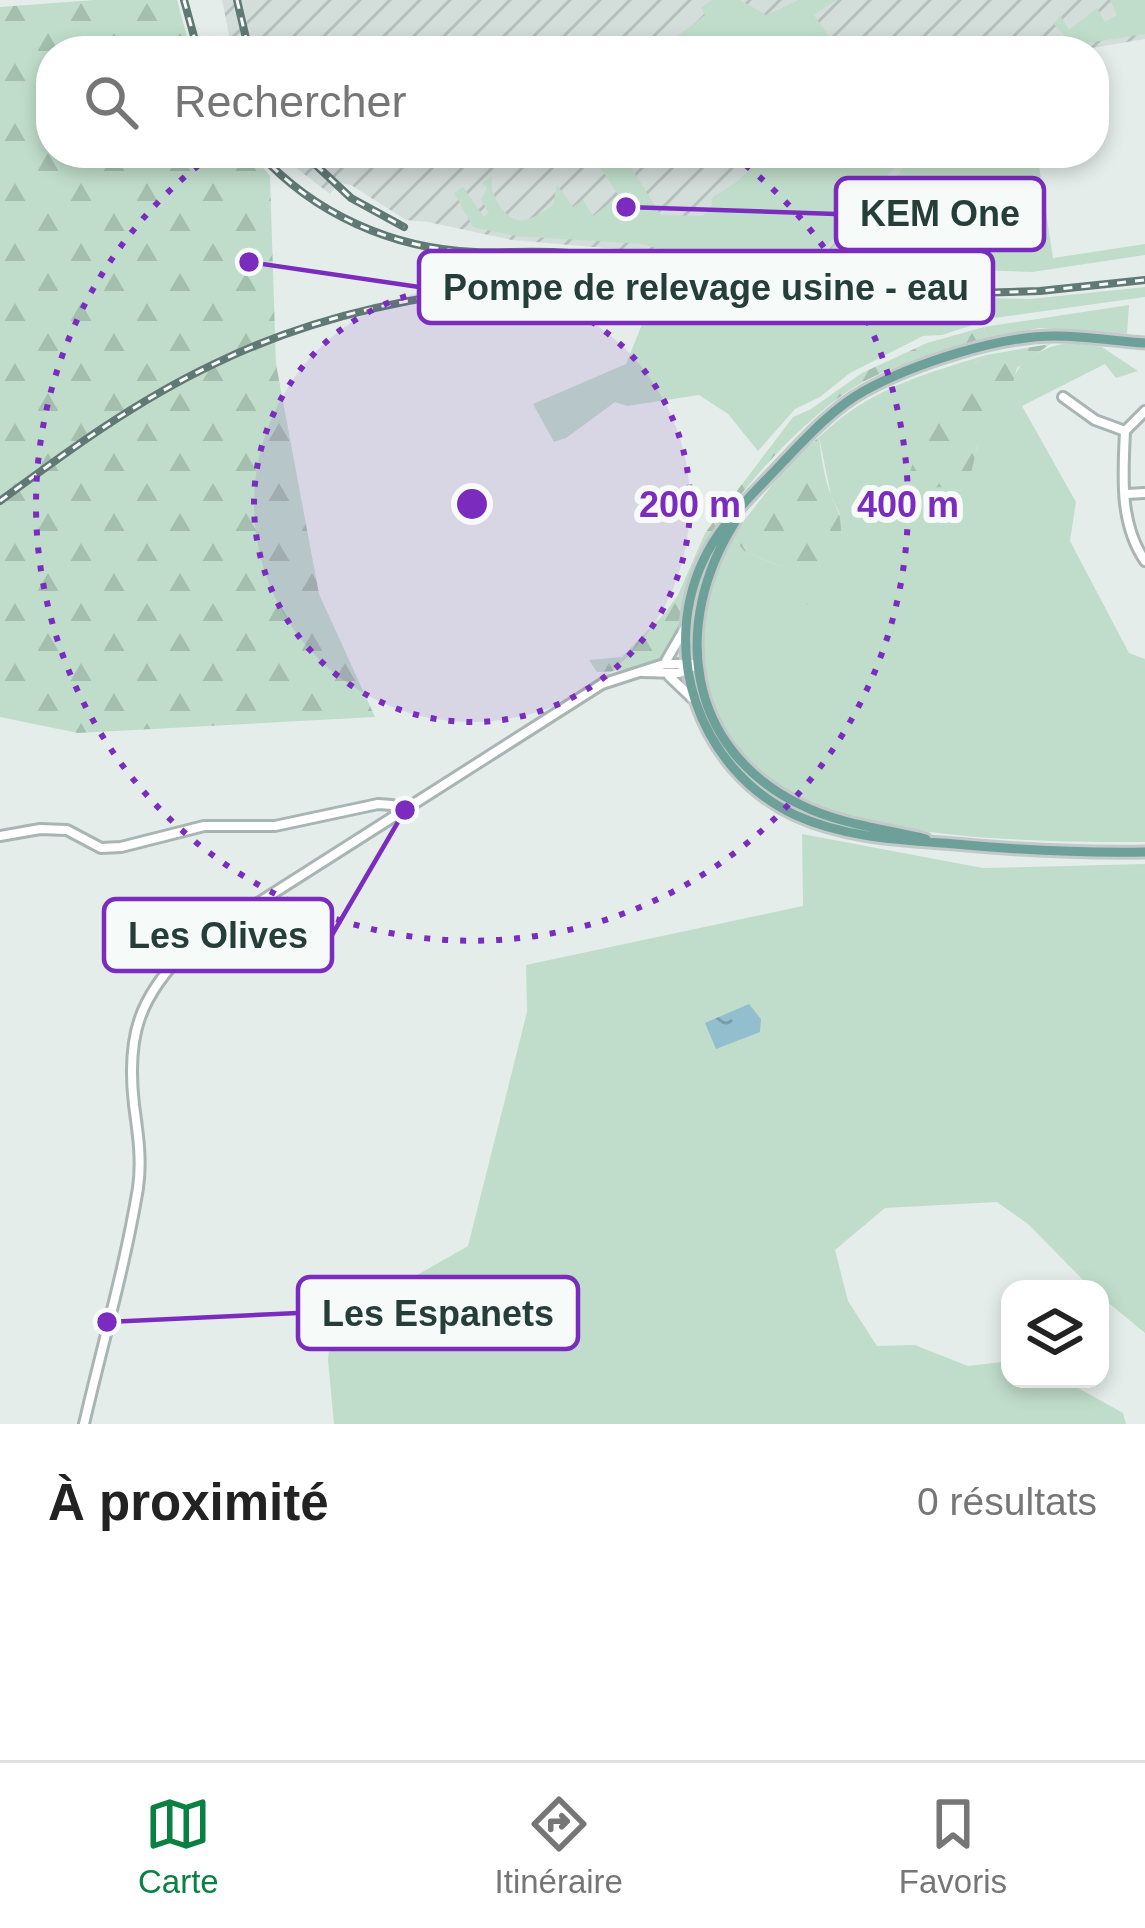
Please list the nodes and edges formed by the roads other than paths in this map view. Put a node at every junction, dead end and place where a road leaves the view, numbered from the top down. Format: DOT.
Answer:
graph roads {
  1 [pos="1145,344"];
  2 [pos="1063,397"];
  3 [pos="1145,411"];
  4 [pos="1125,431"];
  5 [pos="755,492"];
  6 [pos="1145,493"];
  7 [pos="1126,494"];
  8 [pos="1145,561"];
  9 [pos="686,626"];
  10 [pos="690,665"];
  11 [pos="663,668"];
  12 [pos="695,703"];
  13 [pos="402,812"];
  14 [pos="362,820"];
  15 [pos="0,836"];
  16 [pos="950,844"];
  17 [pos="1145,852"];
  18 [pos="84,1424"];
  1 -- 5 [label="main road"];
  2 -- 4 [label="street"];
  3 -- 4 [label="street"];
  4 -- 7 [label="street"];
  5 -- 9 [label="main road"];
  5 -- 10 [label="main road"];
  6 -- 7 [label="street"];
  7 -- 8 [label="street"];
  9 -- 10 [label="main road"];
  9 -- 11 [label="street"];
  10 -- 11 [label="street"];
  10 -- 12 [label="main road"];
  10 -- 16 [label="main road"];
  11 -- 12 [label="street"];
  11 -- 13 [label="street"];
  12 -- 16 [label="main road"];
  13 -- 14 [label="street"];
  13 -- 14 [label="street"];
  14 -- 15 [label="street"];
  14 -- 18 [label="street"];
  16 -- 17 [label="main road"];
}
